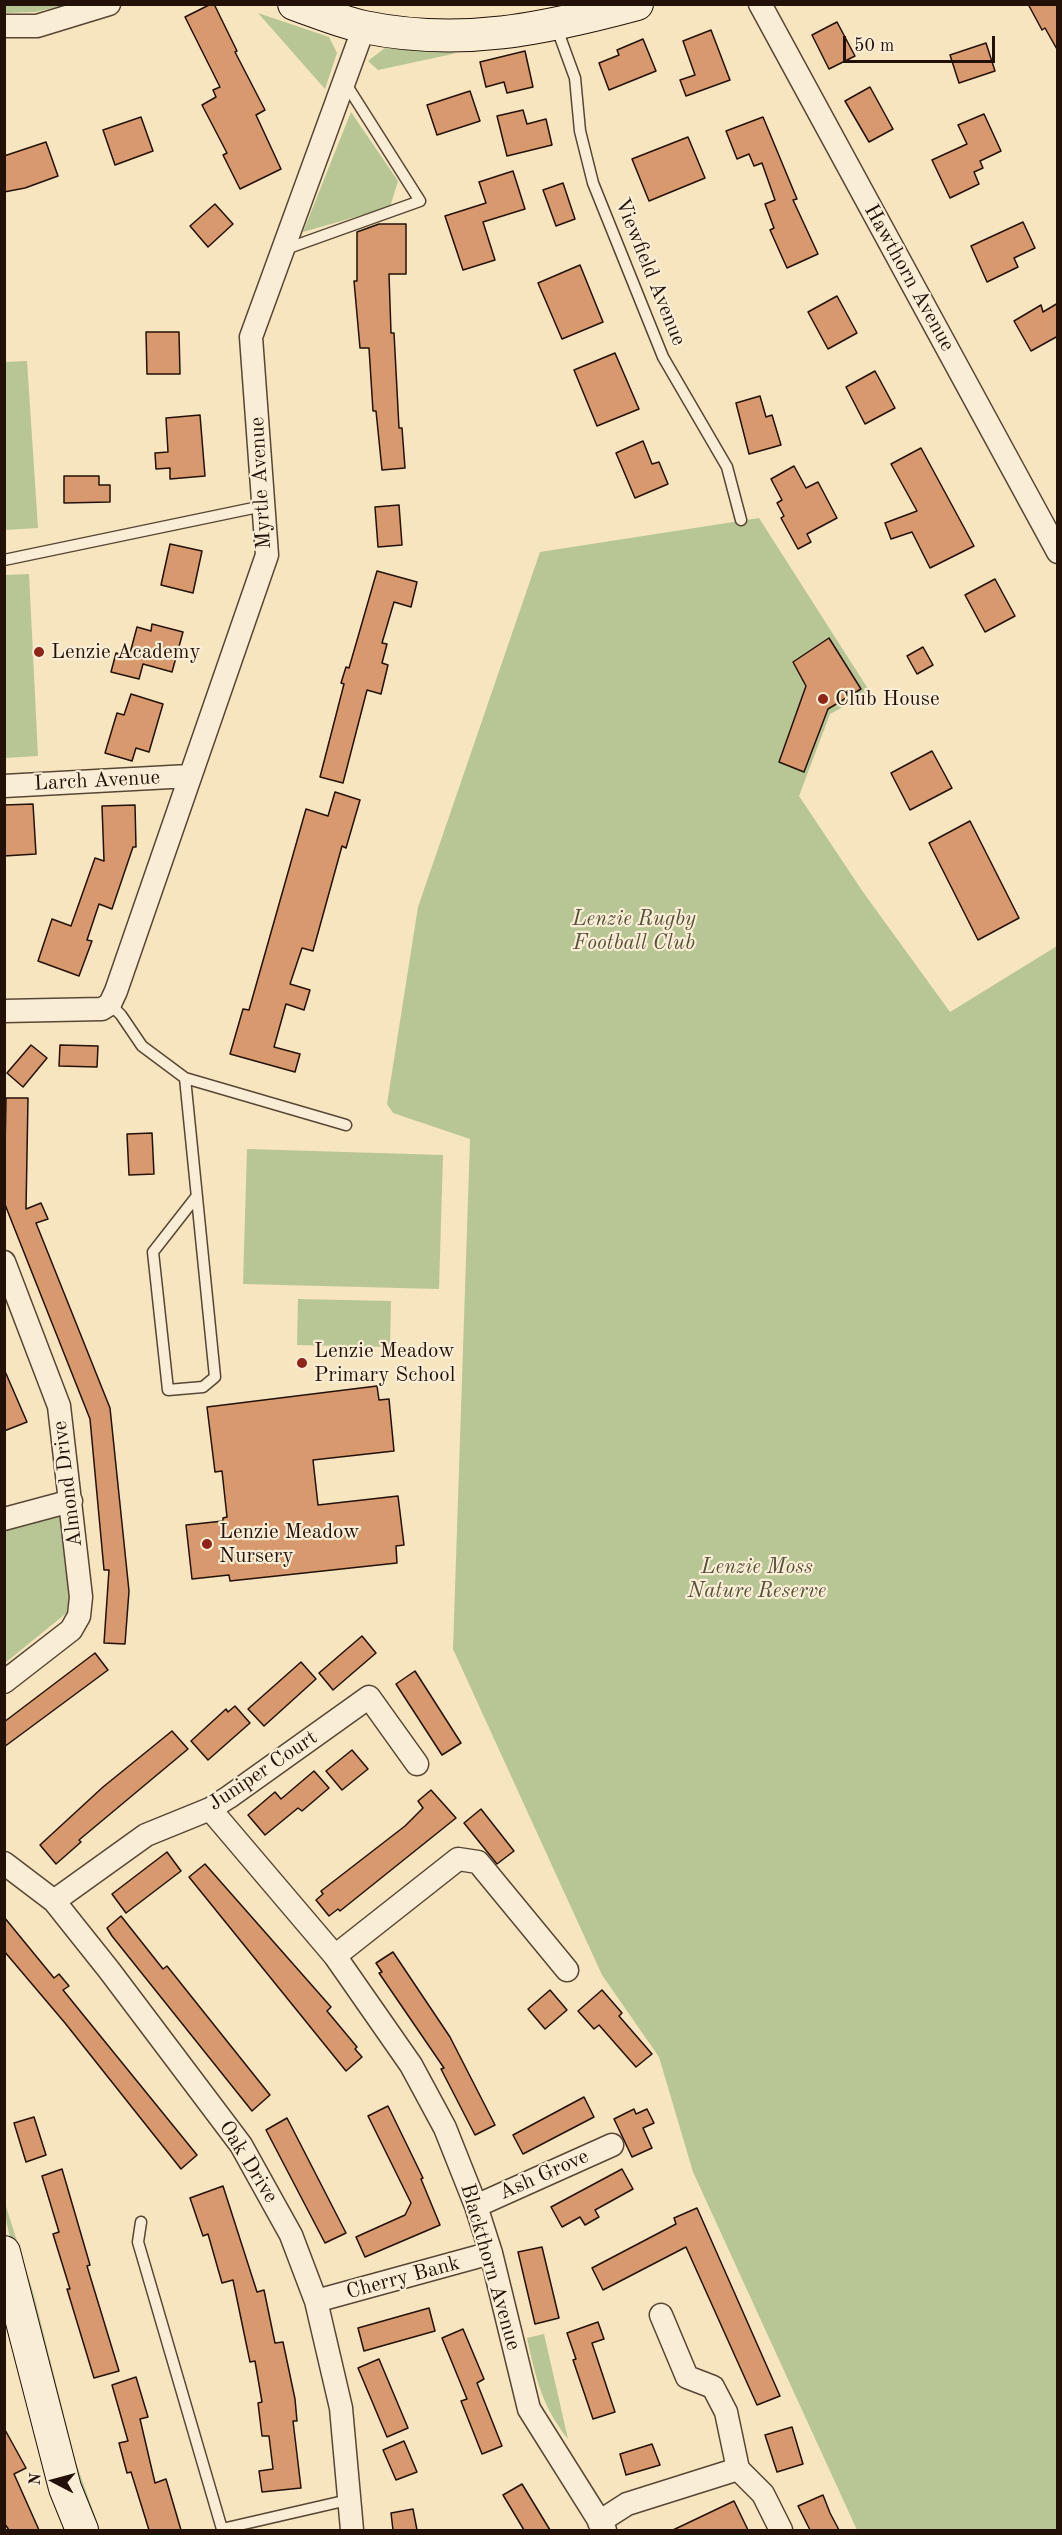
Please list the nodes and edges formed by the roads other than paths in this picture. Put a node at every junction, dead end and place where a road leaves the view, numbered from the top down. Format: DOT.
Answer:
graph roads {
  1 [pos="109,4"];
  2 [pos="294,4"];
  3 [pos="637,4"];
  4 [pos="760,4"];
  5 [pos="4,26"];
  6 [pos="556,26"];
  7 [pos="364,27"];
  8 [pos="344,80"];
  9 [pos="283,250"];
  10 [pos="263,506"];
  11 [pos="741,520"];
  12 [pos="1058,552"];
  13 [pos="4,560"];
  14 [pos="189,776"];
  15 [pos="4,786"];
  16 [pos="110,1004"];
  17 [pos="4,1011"];
  18 [pos="185,1078"];
  19 [pos="346,1125"];
  20 [pos="196,1197"];
  21 [pos="4,1262"];
  22 [pos="71,1501"];
  23 [pos="4,1519"];
  24 [pos="4,1682"];
  25 [pos="417,1764"];
  26 [pos="210,1809"];
  27 [pos="4,1863"];
  28 [pos="54,1900"];
  29 [pos="335,1956"];
  30 [pos="567,1970"];
  31 [pos="612,2145"];
  32 [pos="476,2205"];
  33 [pos="141,2222"];
  34 [pos="4,2252"];
  35 [pos="490,2253"];
  36 [pos="316,2301"];
  37 [pos="661,2315"];
  38 [pos="738,2469"];
  39 [pos="348,2500"];
  40 [pos="602,2526"];
  41 [pos="82,2530"];
  42 [pos="352,2530"];
  43 [pos="781,2530"];
  1 -- 5 [label="street"];
  2 -- 7 [label="main road"];
  3 -- 6 [label="main road"];
  4 -- 12 [label="street, Hawthorn Avenue"];
  6 -- 7 [label="main road"];
  6 -- 11 [label="lane, Viewfield Avenue"];
  7 -- 8 [label="street, Myrtle Avenue"];
  8 -- 9 [label="street, Myrtle Avenue"];
  8 -- 9 [label="lane"];
  9 -- 10 [label="street, Myrtle Avenue"];
  10 -- 13 [label="lane"];
  10 -- 14 [label="street, Myrtle Avenue"];
  14 -- 15 [label="street, Larch Avenue"];
  14 -- 16 [label="street, Myrtle Avenue"];
  16 -- 17 [label="street"];
  16 -- 18 [label="lane"];
  18 -- 19 [label="lane"];
  18 -- 20 [label="lane"];
  20 -- 20 [label="lane"];
  21 -- 22 [label="street, Almond Drive"];
  22 -- 23 [label="street"];
  22 -- 24 [label="street, Almond Drive"];
  25 -- 26 [label="street, Juniper Court"];
  26 -- 28 [label="street, Juniper Court"];
  26 -- 29 [label="street, Blackthorn Avenue"];
  27 -- 28 [label="street, Oak Drive"];
  28 -- 36 [label="street, Oak Drive"];
  29 -- 30 [label="street"];
  29 -- 32 [label="street, Blackthorn Avenue"];
  31 -- 32 [label="street, Ash Grove"];
  32 -- 35 [label="street, Blackthorn Avenue"];
  33 -- 39 [label="lane"];
  34 -- 41 [label="main road"];
  35 -- 36 [label="street, Cherry Bank"];
  35 -- 40 [label="street, Blackthorn Avenue"];
  36 -- 39 [label="street, Oak Drive"];
  37 -- 38 [label="street"];
  38 -- 40 [label="street"];
  38 -- 43 [label="street"];
  39 -- 42 [label="street, Oak Drive"];
}
